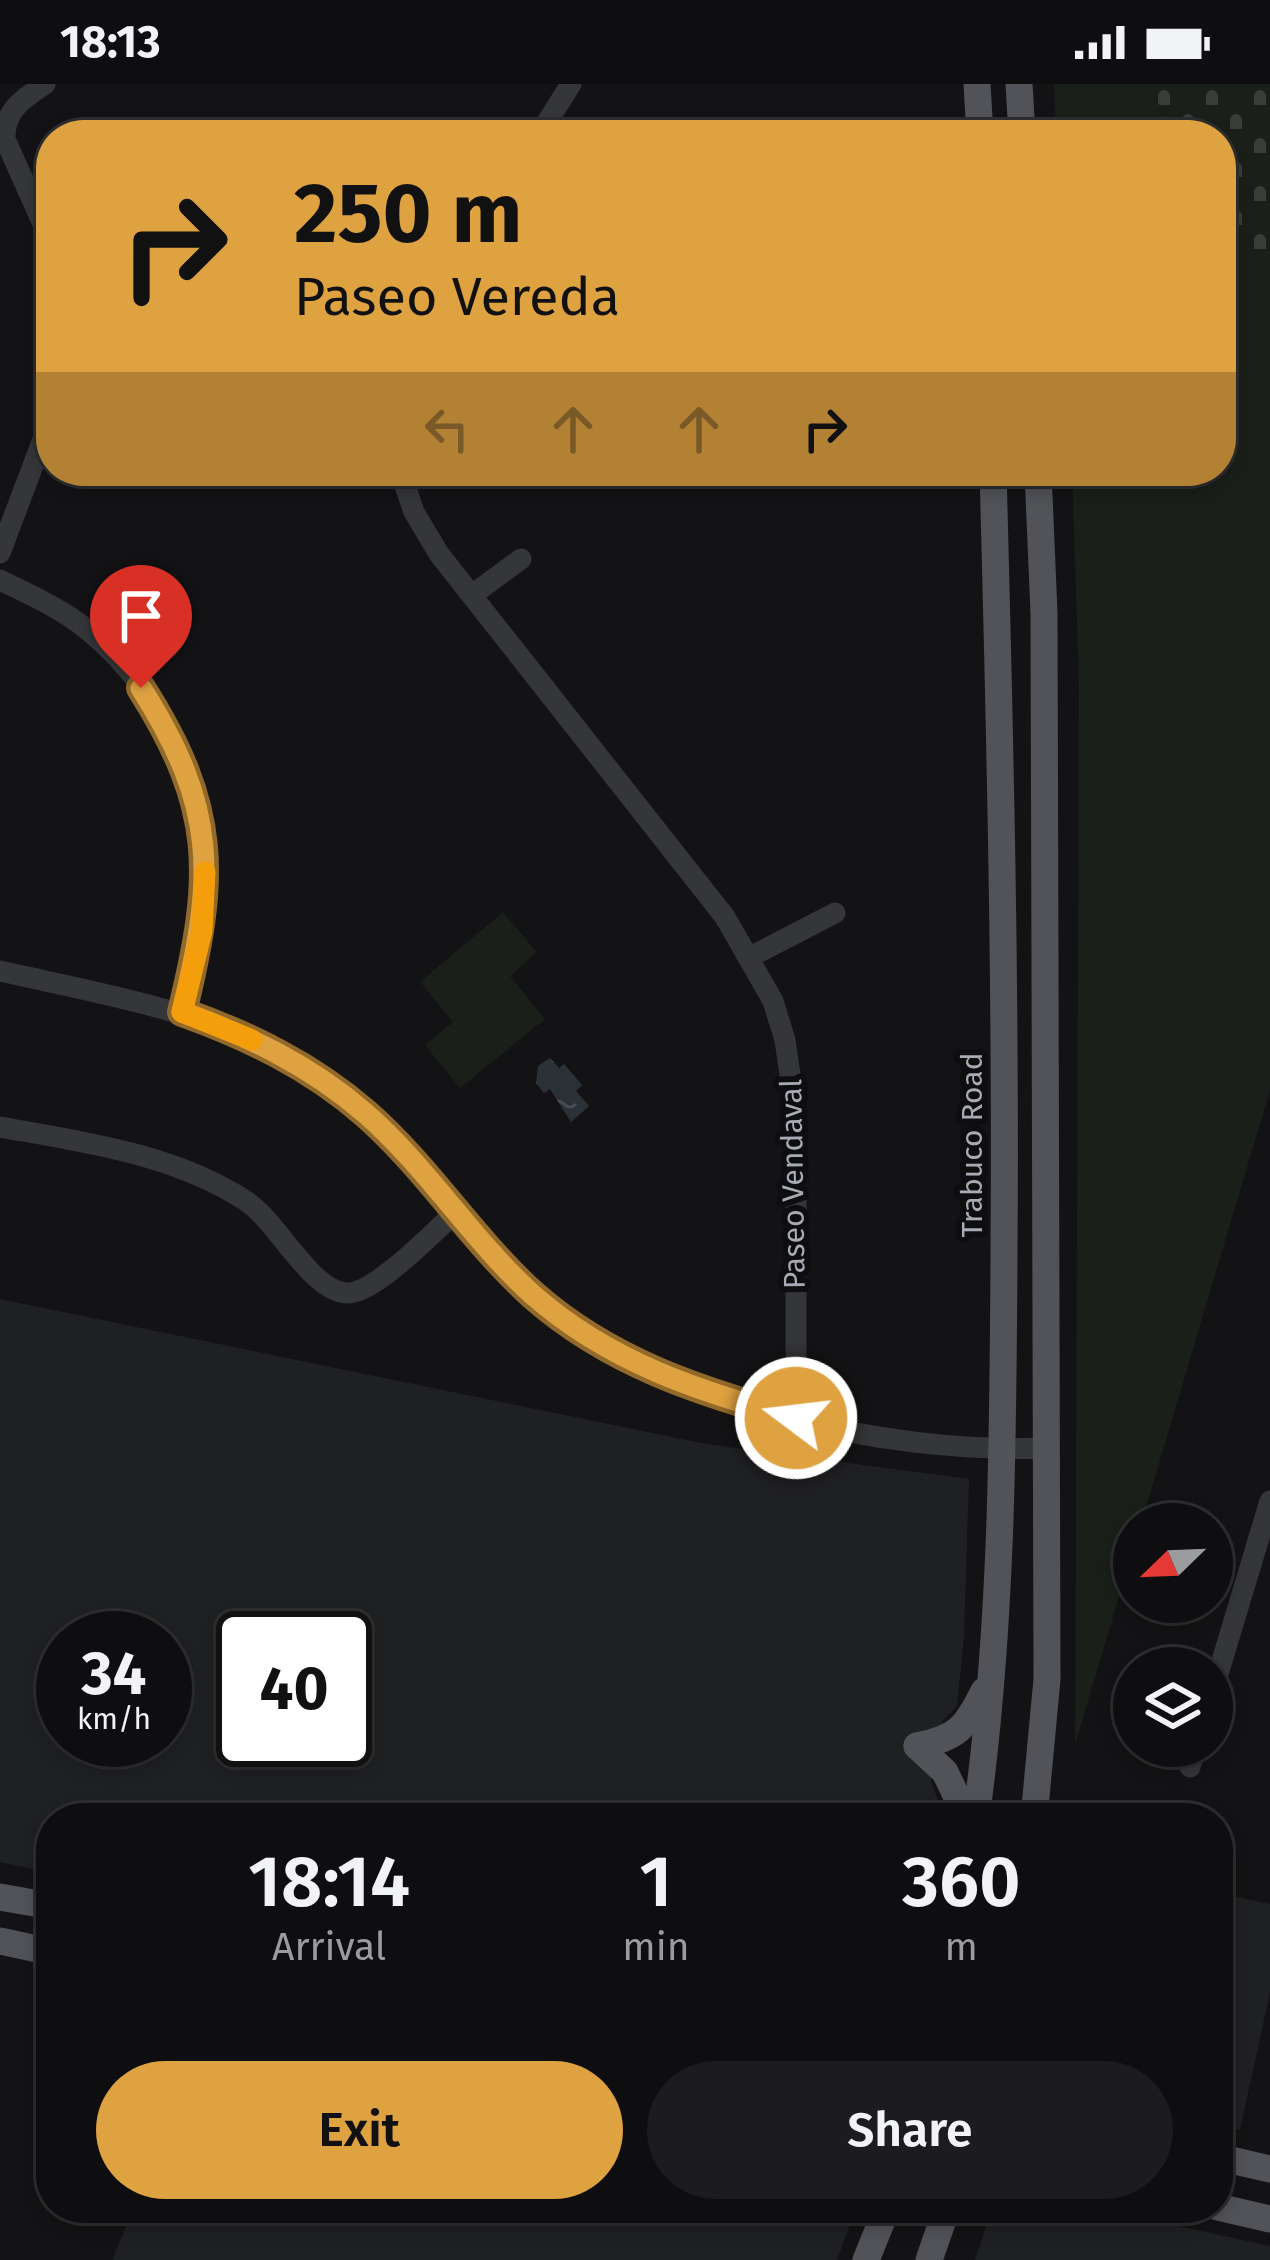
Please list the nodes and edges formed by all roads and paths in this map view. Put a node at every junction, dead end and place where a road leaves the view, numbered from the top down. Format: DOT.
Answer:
graph roads {
  1 [pos="46,84"];
  2 [pos="571,84"];
  3 [pos="977,84"];
  4 [pos="1019,84"];
  5 [pos="548,120"];
  6 [pos="979,120"];
  7 [pos="1021,120"];
  8 [pos="36,208"];
  9 [pos="36,458"];
  10 [pos="406,486"];
  11 [pos="993,486"];
  12 [pos="1038,486"];
  13 [pos="0,553"];
  14 [pos="521,559"];
  15 [pos="0,580"];
  16 [pos="472,596"];
  17 [pos="1000,747"];
  18 [pos="1044,747"];
  19 [pos="835,913"];
  20 [pos="750,957"];
  21 [pos="0,971"];
  22 [pos="182,1012"];
  23 [pos="0,1127"];
  24 [pos="456,1212"];
  25 [pos="796,1418"];
  26 [pos="1046,1448"];
  27 [pos="1003,1450"];
  28 [pos="1270,1501"];
  29 [pos="1226,1647"];
  30 [pos="992,1677"];
  31 [pos="963,1803"];
  32 [pos="973,1803"];
  33 [pos="1036,1803"];
  34 [pos="0,1897"];
  35 [pos="36,1903"];
  36 [pos="0,1941"];
  37 [pos="36,1949"];
  38 [pos="1233,2161"];
  39 [pos="1270,2169"];
  40 [pos="1233,2210"];
  41 [pos="1270,2219"];
  42 [pos="881,2223"];
  43 [pos="942,2223"];
  44 [pos="866,2260"];
  45 [pos="929,2260"];
  1 -- 8 [label="street"];
  2 -- 5 [label="street"];
  3 -- 6 [label="main road"];
  4 -- 7 [label="main road"];
  9 -- 13 [label="street"];
  10 -- 16 [label="street, Paseo Vendaval"];
  11 -- 17 [label="main road, Trabuco Road"];
  12 -- 18 [label="main road"];
  14 -- 16 [label="street"];
  15 -- 22 [label="street"];
  16 -- 20 [label="street, Paseo Vendaval"];
  17 -- 18 [label="main road"];
  17 -- 27 [label="main road, Trabuco Road"];
  18 -- 26 [label="main road"];
  19 -- 20 [label="street"];
  20 -- 25 [label="street, Paseo Vendaval"];
  21 -- 22 [label="street"];
  22 -- 24 [label="street"];
  23 -- 24 [label="street"];
  24 -- 25 [label="street"];
  25 -- 27 [label="street"];
  26 -- 27 [label="street"];
  26 -- 33 [label="main road"];
  27 -- 30 [label="main road, Trabuco Road"];
  28 -- 29 [label="street"];
  30 -- 31 [label="main road"];
  30 -- 32 [label="main road, Trabuco Road"];
  34 -- 35 [label="main road"];
  36 -- 37 [label="main road"];
  38 -- 39 [label="main road"];
  40 -- 41 [label="main road"];
  42 -- 44 [label="main road"];
  43 -- 45 [label="main road"];
}
